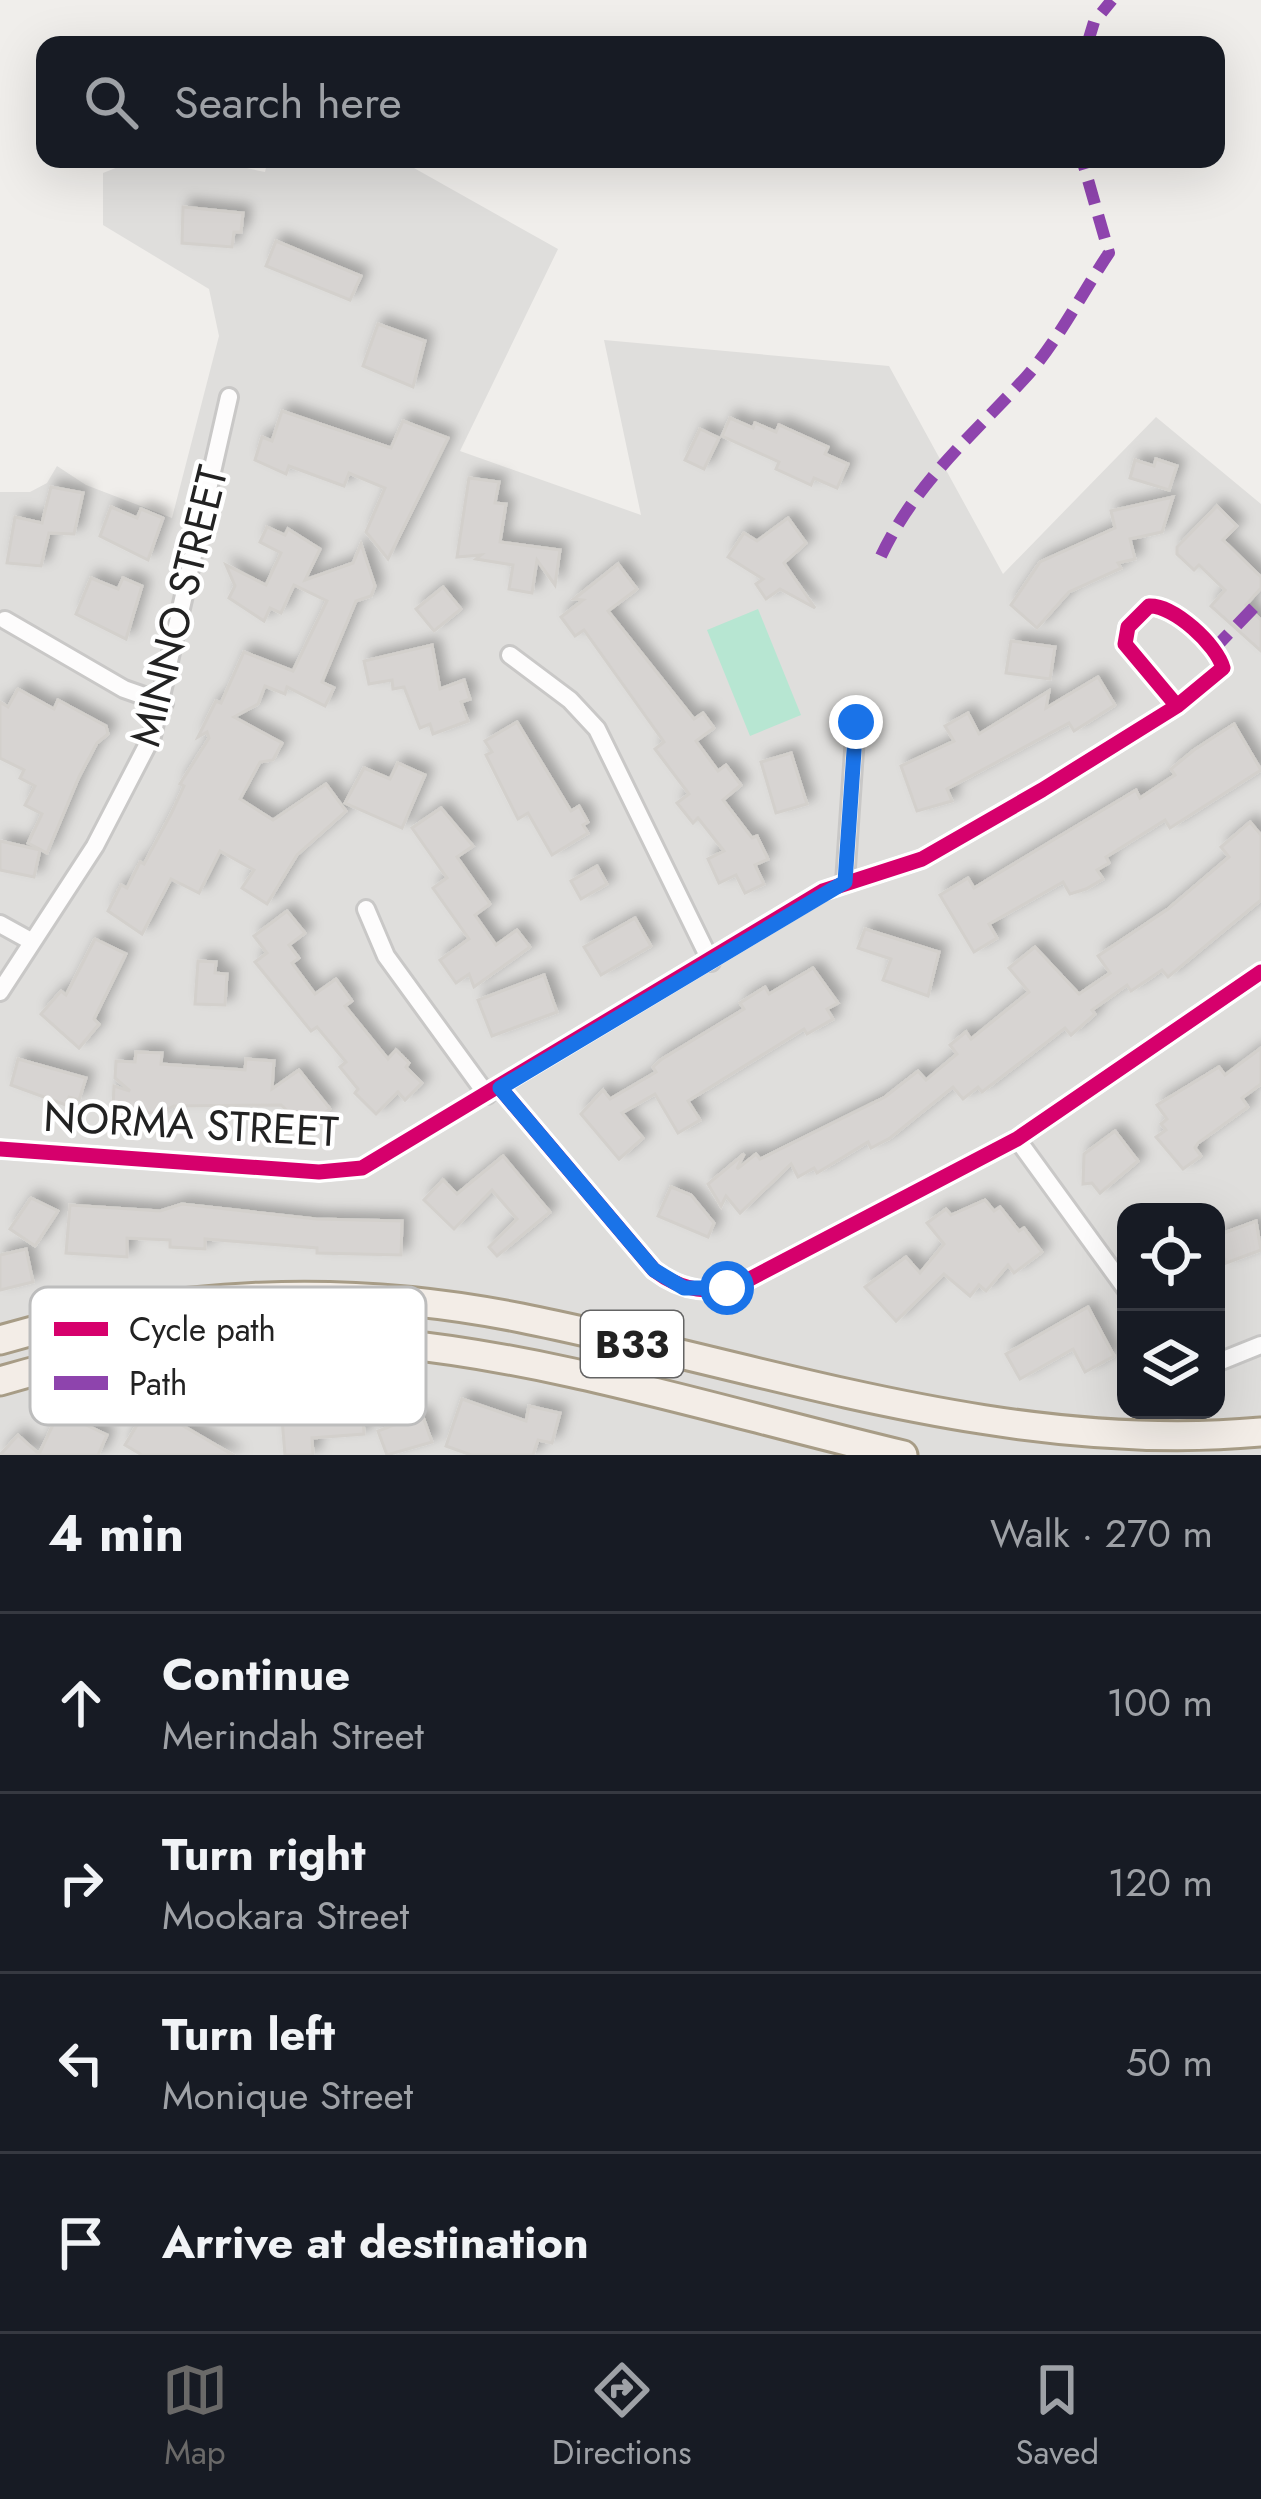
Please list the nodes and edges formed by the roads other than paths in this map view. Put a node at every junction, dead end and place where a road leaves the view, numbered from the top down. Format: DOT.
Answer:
graph roads {
  1 [pos="229,397"];
  2 [pos="5,620"];
  3 [pos="510,655"];
  4 [pos="164,703"];
  5 [pos="1177,706"];
  6 [pos="856,722"];
  7 [pos="845,882"];
  8 [pos="366,909"];
  9 [pos="0,924"];
  10 [pos="29,940"];
  11 [pos="711,962"];
  12 [pos="1261,972"];
  13 [pos="0,992"];
  14 [pos="494,1092"];
  15 [pos="1017,1139"];
  16 [pos="0,1149"];
  17 [pos="1117,1276"];
  18 [pos="426,1306"];
  19 [pos="30,1334"];
  20 [pos="0,1340"];
  21 [pos="1261,1345"];
  22 [pos="426,1346"];
  23 [pos="1225,1359"];
  24 [pos="30,1374"];
  25 [pos="0,1382"];
  26 [pos="1261,1432"];
  27 [pos="903,1455"];
  1 -- 4 [label="street, MINNO STREET"];
  2 -- 4 [label="street"];
  3 -- 11 [label="street"];
  4 -- 10 [label="street, MINNO STREET"];
  5 -- 5 [label="street, NORMA STREET"];
  5 -- 7 [label="street, NORMA STREET"];
  6 -- 7 [label="street"];
  7 -- 11 [label="street, NORMA STREET"];
  8 -- 14 [label="street"];
  9 -- 10 [label="street"];
  10 -- 13 [label="street, MINNO STREET"];
  11 -- 14 [label="street, NORMA STREET"];
  12 -- 15 [label="street"];
  14 -- 15 [label="street"];
  14 -- 16 [label="street, NORMA STREET"];
  15 -- 17 [label="street"];
  18 -- 26 [label="main road, B33"];
  19 -- 20 [label="main road, B33"];
  21 -- 23 [label="street"];
  22 -- 27 [label="main road, B33"];
  24 -- 25 [label="main road, B33"];
}
